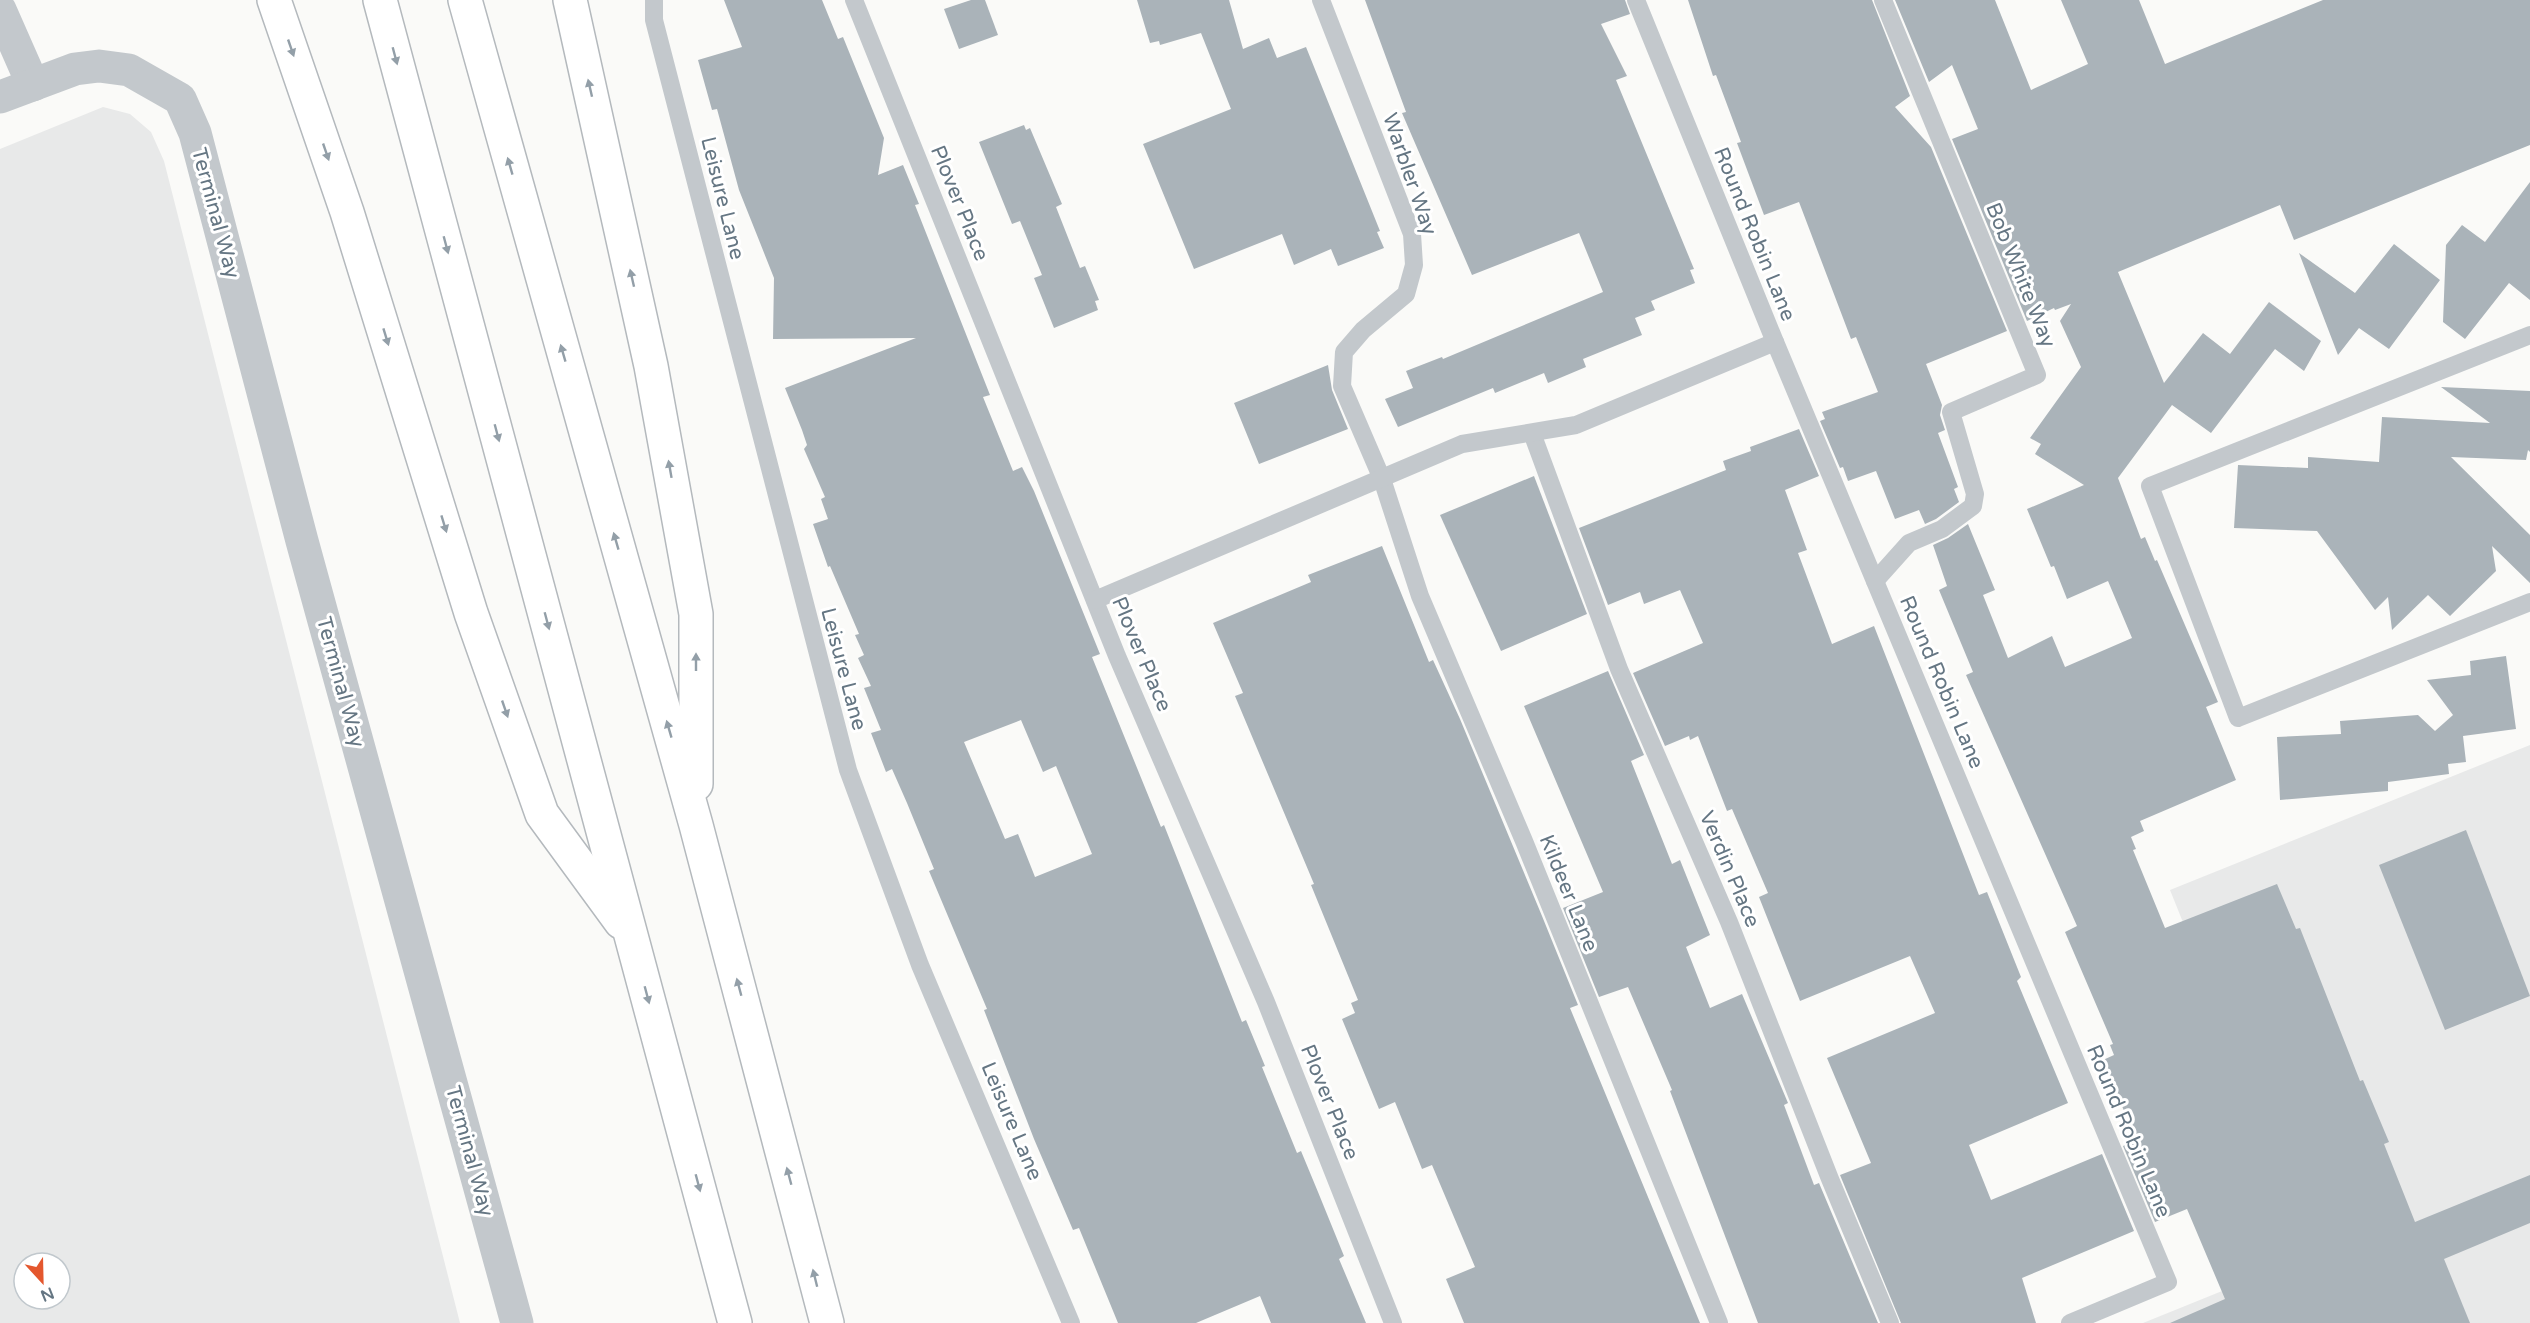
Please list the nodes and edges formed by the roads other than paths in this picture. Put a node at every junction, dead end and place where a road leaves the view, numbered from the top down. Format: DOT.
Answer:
graph roads {
  1 [pos="274,0"];
  2 [pos="380,0"];
  3 [pos="465,0"];
  4 [pos="570,0"];
  5 [pos="654,0"];
  6 [pos="854,0"];
  7 [pos="1322,0"];
  8 [pos="1636,0"];
  9 [pos="1883,0"];
  10 [pos="0,10"];
  11 [pos="33,84"];
  12 [pos="0,97"];
  13 [pos="2530,335"];
  14 [pos="1775,342"];
  15 [pos="1532,433"];
  16 [pos="1382,479"];
  17 [pos="1875,581"];
  18 [pos="1095,600"];
  19 [pos="2530,602"];
  20 [pos="696,825"];
  21 [pos="632,938"];
  22 [pos="517,1323"];
  23 [pos="735,1323"];
  24 [pos="827,1323"];
  25 [pos="1071,1323"];
  26 [pos="1393,1323"];
  27 [pos="1719,1323"];
  28 [pos="1890,1323"];
  29 [pos="2070,1323"];
  1 -- 21 [label="highway, one-way"];
  2 -- 21 [label="highway, one-way"];
  20 -- 3 [label="highway, one-way"];
  20 -- 4 [label="highway, one-way"];
  5 -- 25 [label="lane, Leisure Lane"];
  6 -- 18 [label="lane, Plover Place"];
  7 -- 16 [label="lane, Warbler Way"];
  8 -- 14 [label="lane, Round Robin Lane"];
  9 -- 17 [label="lane, Bob White Way"];
  10 -- 11 [label="street"];
  11 -- 12 [label="street"];
  11 -- 22 [label="street, Terminal Way"];
  13 -- 19 [label="lane"];
  14 -- 15 [label="lane"];
  14 -- 17 [label="lane, Round Robin Lane"];
  15 -- 16 [label="lane"];
  15 -- 28 [label="lane, Verdin Place"];
  16 -- 18 [label="lane"];
  16 -- 27 [label="lane, Kildeer Lane"];
  17 -- 29 [label="lane, Round Robin Lane"];
  18 -- 26 [label="lane, Plover Place"];
  24 -- 20 [label="highway, one-way"];
  21 -- 23 [label="highway, one-way"];
}
